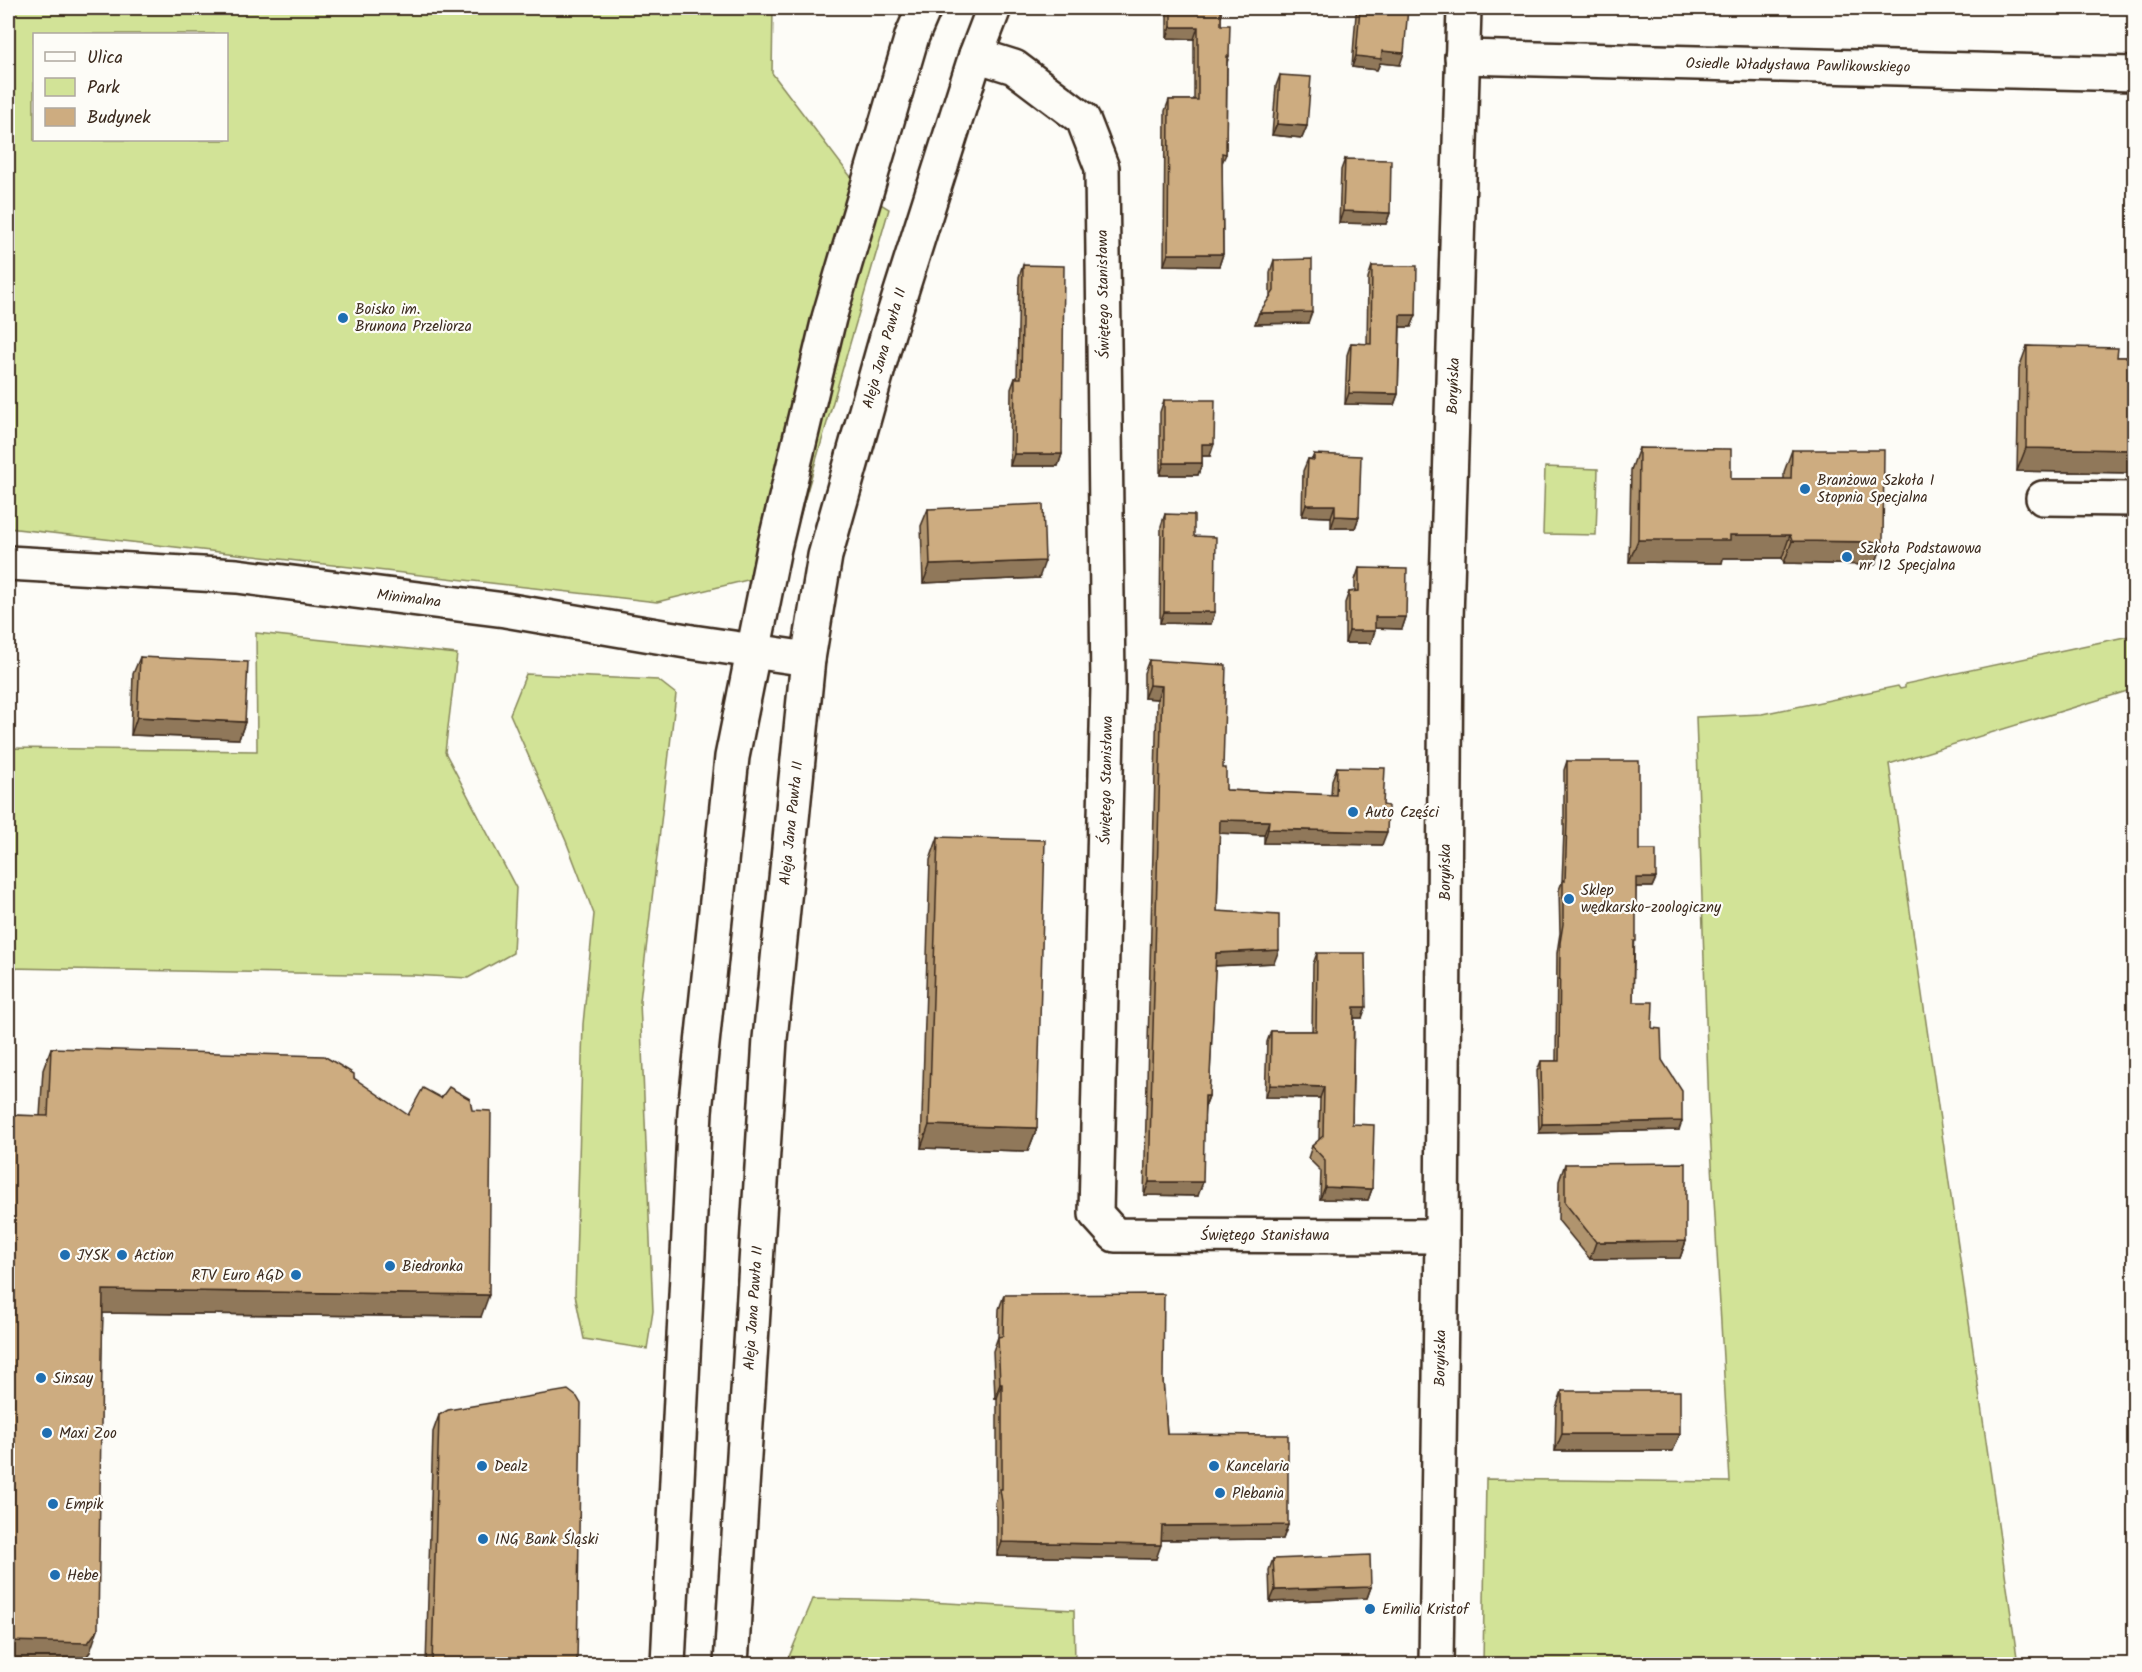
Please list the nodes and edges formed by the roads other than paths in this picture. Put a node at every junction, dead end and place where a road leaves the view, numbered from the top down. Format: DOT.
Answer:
graph roads {
  1 [pos="924,8"];
  2 [pos="994,8"];
  3 [pos="1464,8"];
  4 [pos="976,55"];
  5 [pos="1462,57"];
  6 [pos="2134,74"];
  7 [pos="2043,498"];
  8 [pos="2134,500"];
  9 [pos="8,563"];
  10 [pos="754,650"];
  11 [pos="808,659"];
  12 [pos="1442,1236"];
  13 [pos="668,1665"];
  14 [pos="730,1665"];
  15 [pos="1436,1665"];
  1 -- 10 [label="street"];
  2 -- 4 [label="street, Aleja Jana Pawła II"];
  3 -- 5 [label="street, Boryńska"];
  4 -- 11 [label="street, Aleja Jana Pawła II"];
  4 -- 12 [label="street, Świętego Stanisława"];
  5 -- 6 [label="street, Osiedle Władysława Pawlikowskiego"];
  5 -- 12 [label="street, Boryńska"];
  7 -- 8 [label="street"];
  9 -- 10 [label="street, Minimalna"];
  10 -- 11 [label="street, Minimalna"];
  10 -- 13 [label="street"];
  11 -- 14 [label="street, Aleja Jana Pawła II"];
  12 -- 15 [label="street, Boryńska"];
}
